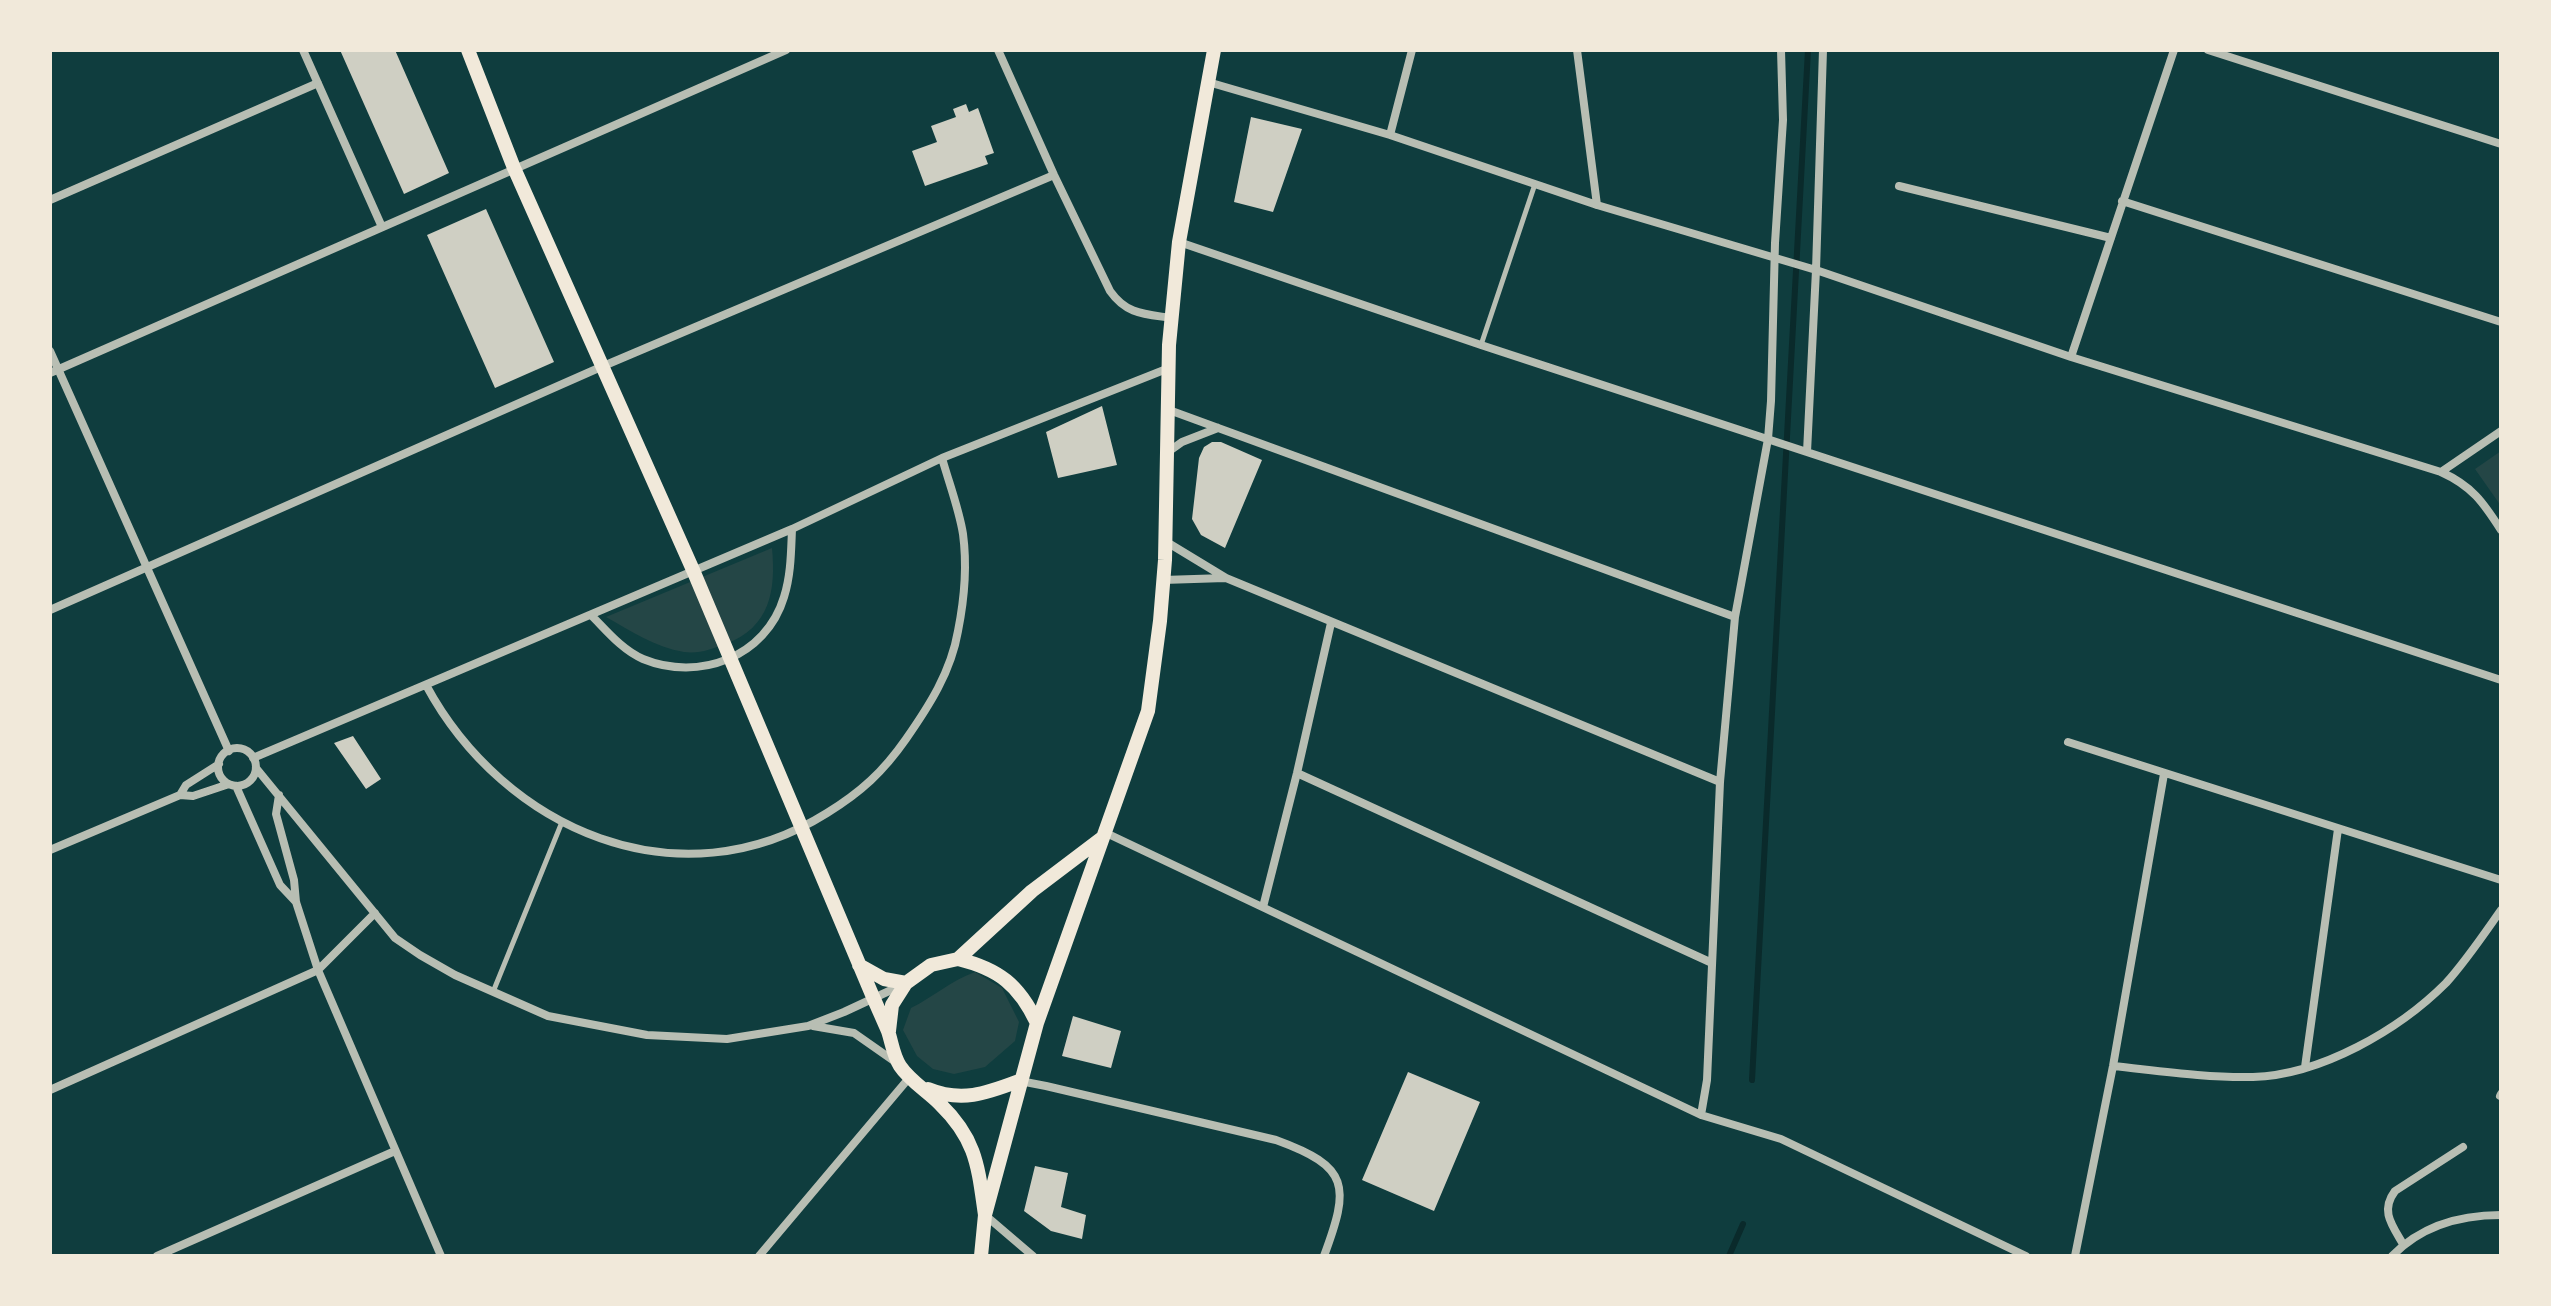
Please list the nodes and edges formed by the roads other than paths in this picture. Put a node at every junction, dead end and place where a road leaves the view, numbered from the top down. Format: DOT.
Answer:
graph roads {
  1 [pos="303,50"];
  2 [pos="468,50"];
  3 [pos="786,50"];
  4 [pos="998,50"];
  5 [pos="1214,50"];
  6 [pos="1412,50"];
  7 [pos="1577,50"];
  8 [pos="1781,50"];
  9 [pos="1823,50"];
  10 [pos="2174,50"];
  11 [pos="2208,50"];
  12 [pos="1208,82"];
  13 [pos="318,83"];
  14 [pos="1390,135"];
  15 [pos="2501,144"];
  16 [pos="514,168"];
  17 [pos="1054,175"];
  18 [pos="1535,184"];
  19 [pos="1899,186"];
  20 [pos="50,200"];
  21 [pos="2122,201"];
  22 [pos="1597,205"];
  23 [pos="382,227"];
  24 [pos="2111,238"];
  25 [pos="1179,242"];
  26 [pos="1775,258"];
  27 [pos="1816,270"];
  28 [pos="1172,318"];
  29 [pos="2501,322"];
  30 [pos="1481,345"];
  31 [pos="50,351"];
  32 [pos="2071,357"];
  33 [pos="601,367"];
  34 [pos="1169,367"];
  35 [pos="54,371"];
  36 [pos="1169,410"];
  37 [pos="1218,428"];
  38 [pos="2501,431"];
  39 [pos="1771,440"];
  40 [pos="1803,450"];
  41 [pos="1168,452"];
  42 [pos="942,458"];
  43 [pos="2441,472"];
  44 [pos="792,529"];
  45 [pos="2501,530"];
  46 [pos="1165,541"];
  47 [pos="147,567"];
  48 [pos="693,570"];
  49 [pos="1226,578"];
  50 [pos="1163,580"];
  51 [pos="50,610"];
  52 [pos="591,615"];
  53 [pos="1735,617"];
  54 [pos="1331,623"];
  55 [pos="730,660"];
  56 [pos="2501,680"];
  57 [pos="426,685"];
  58 [pos="2068,742"];
  59 [pos="229,751"];
  60 [pos="255,763"];
  61 [pos="219,764"];
  62 [pos="1297,773"];
  63 [pos="2164,774"];
  64 [pos="1720,782"];
  65 [pos="232,785"];
  66 [pos="180,795"];
  67 [pos="279,795"];
  68 [pos="562,822"];
  69 [pos="802,829"];
  70 [pos="2338,829"];
  71 [pos="1103,835"];
  72 [pos="50,850"];
  73 [pos="2501,880"];
  74 [pos="296,902"];
  75 [pos="1263,907"];
  76 [pos="2501,910"];
  77 [pos="375,913"];
  78 [pos="958,959"];
  79 [pos="1712,963"];
  80 [pos="859,965"];
  81 [pos="318,970"];
  82 [pos="906,983"];
  83 [pos="493,992"];
  84 [pos="873,997"];
  85 [pos="1037,1023"];
  86 [pos="808,1026"];
  87 [pos="889,1034"];
  88 [pos="899,1065"];
  89 [pos="2113,1066"];
  90 [pos="2305,1067"];
  91 [pos="1019,1081"];
  92 [pos="915,1082"];
  93 [pos="50,1090"];
  94 [pos="1701,1115"];
  95 [pos="2463,1147"];
  96 [pos="395,1151"];
  97 [pos="985,1215"];
  98 [pos="2501,1215"];
  99 [pos="2403,1244"];
  100 [pos="157,1256"];
  101 [pos="441,1256"];
  102 [pos="759,1256"];
  103 [pos="981,1256"];
  104 [pos="1033,1256"];
  105 [pos="1324,1256"];
  106 [pos="2026,1256"];
  107 [pos="2075,1256"];
  108 [pos="2392,1256"];
  1 -- 13 [label="street"];
  2 -- 16 [label="main road"];
  3 -- 16 [label="street"];
  4 -- 17 [label="street"];
  5 -- 12 [label="main road"];
  6 -- 14 [label="street"];
  7 -- 22 [label="street"];
  8 -- 26 [label="street"];
  9 -- 27 [label="street"];
  10 -- 21 [label="street"];
  11 -- 15 [label="street"];
  12 -- 14 [label="street"];
  12 -- 25 [label="main road"];
  13 -- 20 [label="street"];
  13 -- 23 [label="street"];
  14 -- 18 [label="street"];
  16 -- 23 [label="street"];
  16 -- 33 [label="main road"];
  17 -- 28 [label="street"];
  17 -- 33 [label="street"];
  18 -- 22 [label="street"];
  18 -- 30 [label="lane"];
  19 -- 24 [label="street"];
  21 -- 24 [label="street"];
  21 -- 29 [label="street"];
  22 -- 26 [label="street"];
  23 -- 35 [label="street"];
  24 -- 32 [label="street"];
  25 -- 28 [label="main road"];
  25 -- 30 [label="street"];
  26 -- 27 [label="street"];
  26 -- 39 [label="street"];
  27 -- 32 [label="street"];
  27 -- 40 [label="street"];
  28 -- 34 [label="main road"];
  30 -- 39 [label="street"];
  31 -- 35 [label="street"];
  32 -- 43 [label="street"];
  33 -- 47 [label="street"];
  33 -- 48 [label="main road"];
  34 -- 36 [label="main road"];
  34 -- 42 [label="street"];
  35 -- 47 [label="street"];
  36 -- 37 [label="street"];
  36 -- 41 [label="main road"];
  37 -- 41 [label="street"];
  37 -- 53 [label="street"];
  38 -- 43 [label="street"];
  39 -- 40 [label="street"];
  39 -- 53 [label="street"];
  40 -- 56 [label="street"];
  41 -- 46 [label="main road"];
  42 -- 44 [label="street"];
  42 -- 69 [label="street"];
  43 -- 45 [label="street"];
  44 -- 48 [label="street"];
  44 -- 55 [label="street"];
  46 -- 49 [label="street"];
  46 -- 50 [label="main road"];
  47 -- 51 [label="street"];
  47 -- 59 [label="street"];
  48 -- 52 [label="street"];
  48 -- 55 [label="main road"];
  49 -- 50 [label="street"];
  49 -- 54 [label="street"];
  50 -- 71 [label="main road"];
  52 -- 55 [label="street"];
  52 -- 57 [label="street"];
  53 -- 64 [label="street"];
  54 -- 62 [label="street"];
  54 -- 64 [label="street"];
  55 -- 69 [label="main road"];
  57 -- 60 [label="street"];
  57 -- 68 [label="street"];
  58 -- 63 [label="street"];
  59 -- 60 [label="street"];
  59 -- 61 [label="street"];
  60 -- 65 [label="street"];
  60 -- 67 [label="street"];
  61 -- 65 [label="street"];
  61 -- 66 [label="street"];
  62 -- 75 [label="street"];
  62 -- 79 [label="street"];
  63 -- 70 [label="street"];
  63 -- 89 [label="street"];
  64 -- 79 [label="street"];
  65 -- 66 [label="street"];
  65 -- 74 [label="street"];
  66 -- 72 [label="street"];
  67 -- 74 [label="street"];
  67 -- 77 [label="street"];
  68 -- 69 [label="street"];
  68 -- 83 [label="lane"];
  69 -- 80 [label="main road"];
  70 -- 73 [label="street"];
  70 -- 90 [label="street"];
  71 -- 75 [label="street"];
  71 -- 78 [label="main road"];
  71 -- 85 [label="main road"];
  74 -- 81 [label="street"];
  75 -- 94 [label="street"];
  76 -- 90 [label="street"];
  77 -- 81 [label="street"];
  77 -- 83 [label="street"];
  78 -- 82 [label="main road"];
  78 -- 85 [label="main road"];
  79 -- 94 [label="street"];
  80 -- 82 [label="main road"];
  80 -- 84 [label="main road"];
  81 -- 93 [label="street"];
  81 -- 96 [label="street"];
  82 -- 84 [label="street"];
  82 -- 87 [label="main road"];
  83 -- 86 [label="street"];
  84 -- 86 [label="street"];
  84 -- 87 [label="main road"];
  85 -- 91 [label="main road"];
  86 -- 88 [label="street"];
  87 -- 88 [label="main road"];
  88 -- 92 [label="main road"];
  89 -- 90 [label="street"];
  89 -- 107 [label="street"];
  91 -- 92 [label="main road"];
  91 -- 97 [label="main road"];
  91 -- 105 [label="street"];
  92 -- 97 [label="main road"];
  92 -- 102 [label="street"];
  94 -- 106 [label="street"];
  95 -- 99 [label="street"];
  96 -- 100 [label="street"];
  96 -- 101 [label="street"];
  97 -- 103 [label="main road"];
  97 -- 104 [label="street"];
  98 -- 99 [label="street"];
  99 -- 108 [label="street"];
}
